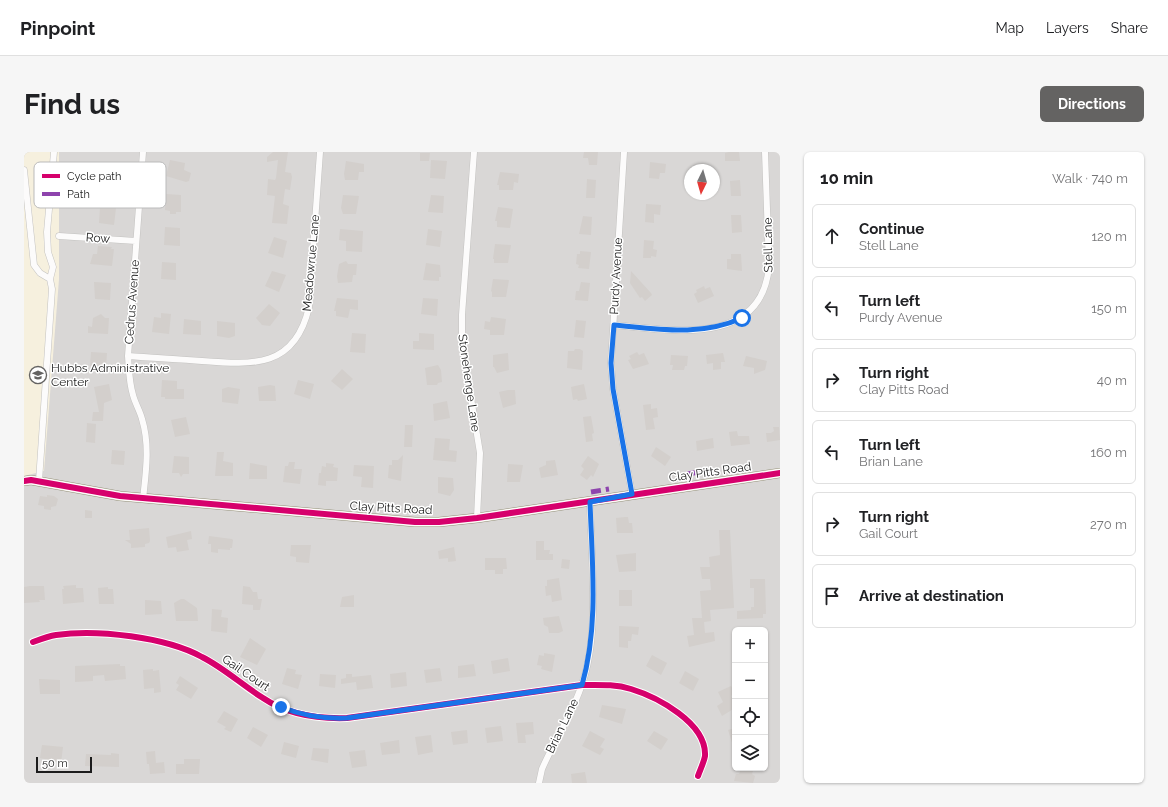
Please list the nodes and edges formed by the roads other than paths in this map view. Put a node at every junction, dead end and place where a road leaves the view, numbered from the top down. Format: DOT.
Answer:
graph roads {
  1 [pos="54,152"];
  2 [pos="143,152"];
  3 [pos="320,152"];
  4 [pos="474,152"];
  5 [pos="624,152"];
  6 [pos="765,152"];
  7 [pos="53,162"];
  8 [pos="142,162"];
  9 [pos="24,170"];
  10 [pos="49,208"];
  11 [pos="139,208"];
  12 [pos="59,236"];
  13 [pos="136,241"];
  14 [pos="50,279"];
  15 [pos="614,325"];
  16 [pos="128,356"];
  17 [pos="780,473"];
  18 [pos="24,481"];
  19 [pos="39,481"];
  20 [pos="632,494"];
  21 [pos="143,499"];
  22 [pos="590,502"];
  23 [pos="477,518"];
  24 [pos="33,642"];
  25 [pos="582,685"];
  26 [pos="698,776"];
  27 [pos="539,783"];
  1 -- 7 [label="street"];
  2 -- 8 [label="street, Cedrus Avenue"];
  3 -- 16 [label="street, Meadowrue Lane"];
  4 -- 23 [label="street, Stonehenge Lane"];
  5 -- 15 [label="street, Purdy Avenue"];
  6 -- 15 [label="street, Stell Lane"];
  9 -- 14 [label="street"];
  10 -- 14 [label="street"];
  11 -- 13 [label="street, Cedrus Avenue"];
  12 -- 13 [label="street, Row"];
  13 -- 16 [label="street, Cedrus Avenue"];
  14 -- 19 [label="street"];
  15 -- 20 [label="street, Purdy Avenue"];
  16 -- 21 [label="street, Cedrus Avenue"];
  17 -- 20 [label="street, Clay Pitts Road"];
  18 -- 19 [label="street, Clay Pitts Road"];
  19 -- 21 [label="street, Clay Pitts Road"];
  20 -- 22 [label="street, Clay Pitts Road"];
  21 -- 23 [label="street, Clay Pitts Road"];
  22 -- 23 [label="street, Clay Pitts Road"];
  22 -- 25 [label="street, Brian Lane"];
  24 -- 25 [label="street, Gail Court"];
  25 -- 26 [label="street, Gail Court"];
  25 -- 27 [label="street, Brian Lane"];
}
